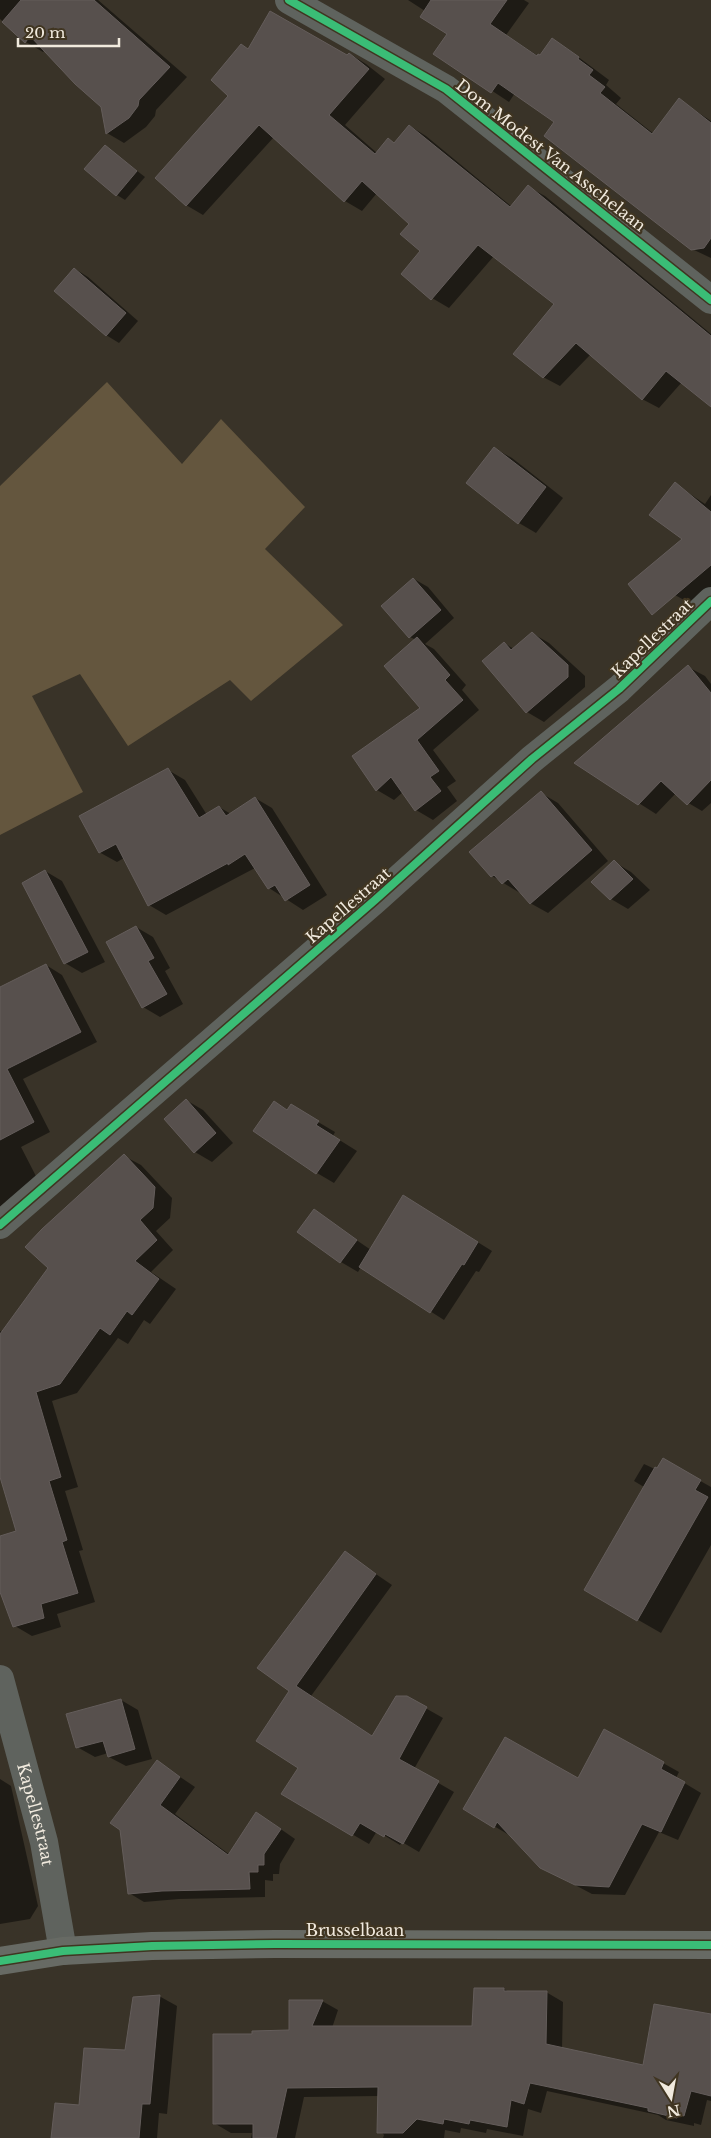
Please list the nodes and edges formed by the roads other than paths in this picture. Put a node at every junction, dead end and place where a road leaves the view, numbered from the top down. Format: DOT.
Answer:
graph roads {
  1 [pos="289,0"];
  2 [pos="708,289"];
  3 [pos="711,602"];
  4 [pos="0,1225"];
  5 [pos="0,1679"];
  6 [pos="711,1945"];
  7 [pos="63,1952"];
  8 [pos="0,1962"];
  1 -- 2 [label="street, Dom Modest Van Asschelaan"];
  3 -- 4 [label="street, Kapellestraat"];
  5 -- 7 [label="street, Kapellestraat"];
  6 -- 7 [label="main road, Brusselbaan"];
  7 -- 8 [label="main road, Brusselbaan"];
}
